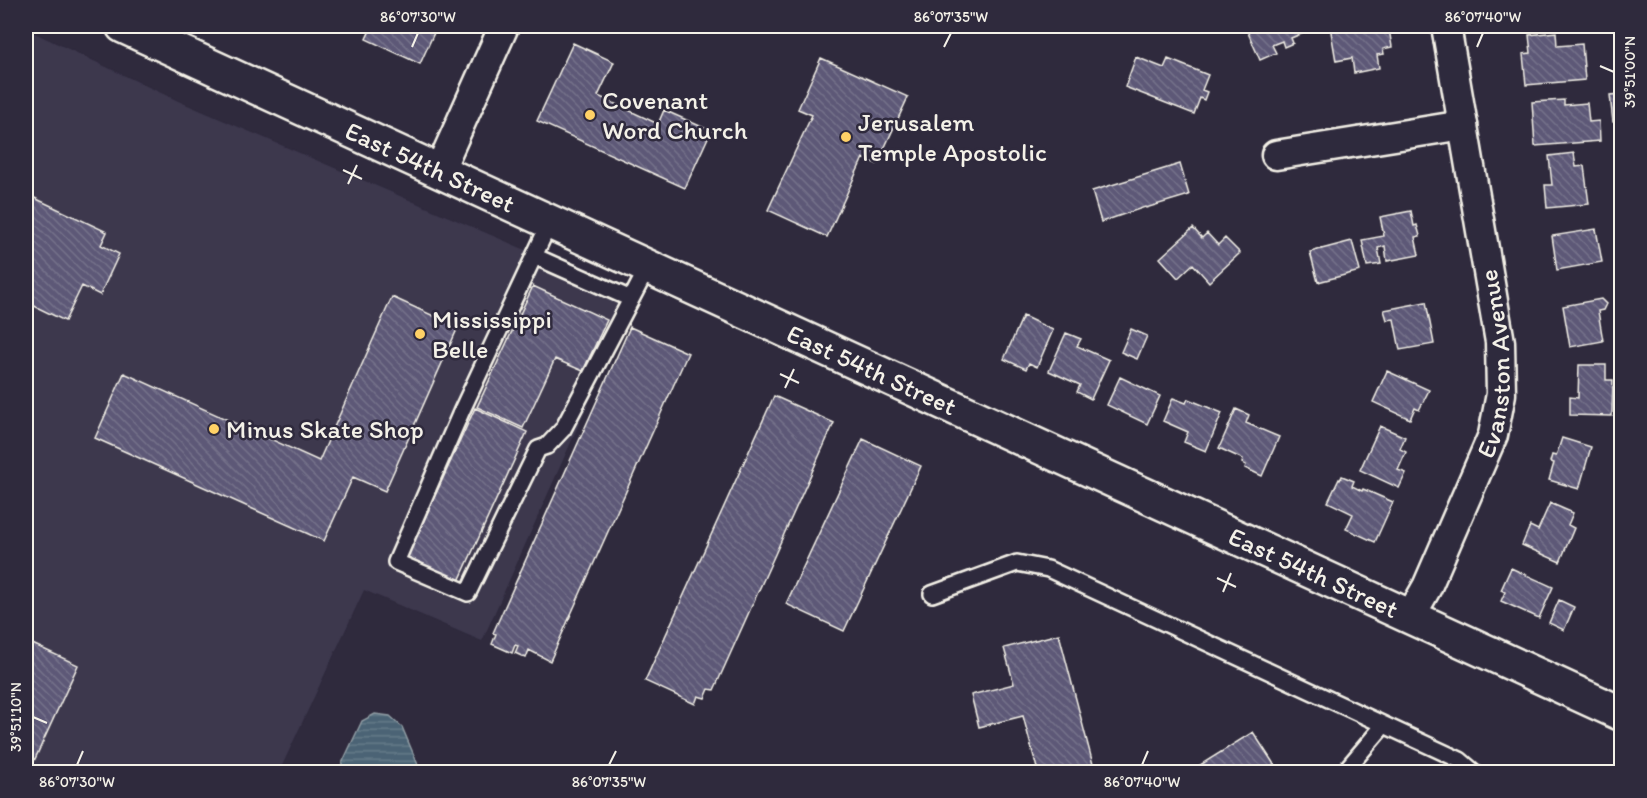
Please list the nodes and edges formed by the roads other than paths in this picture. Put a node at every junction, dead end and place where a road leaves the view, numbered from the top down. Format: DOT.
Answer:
graph roads {
  1 [pos="123,26"];
  2 [pos="504,26"];
  3 [pos="1446,26"];
  4 [pos="1462,125"];
  5 [pos="1276,155"];
  6 [pos="439,171"];
  7 [pos="550,222"];
  8 [pos="534,256"];
  9 [pos="648,267"];
  10 [pos="631,299"];
  11 [pos="932,594"];
  12 [pos="1410,617"];
  13 [pos="1622,714"];
  14 [pos="1384,725"];
  15 [pos="1344,772"];
  16 [pos="1474,772"];
  1 -- 6 [label="street, East 54th Street"];
  2 -- 6 [label="street"];
  3 -- 4 [label="street, Evanston Avenue"];
  4 -- 5 [label="street"];
  4 -- 12 [label="street, Evanston Avenue"];
  6 -- 7 [label="street, East 54th Street"];
  7 -- 8 [label="lane"];
  7 -- 9 [label="street, East 54th Street"];
  8 -- 10 [label="lane"];
  8 -- 10 [label="lane"];
  9 -- 10 [label="lane"];
  9 -- 12 [label="street, East 54th Street"];
  11 -- 14 [label="lane"];
  12 -- 13 [label="street, East 54th Street"];
  14 -- 15 [label="lane"];
  14 -- 16 [label="lane"];
}
